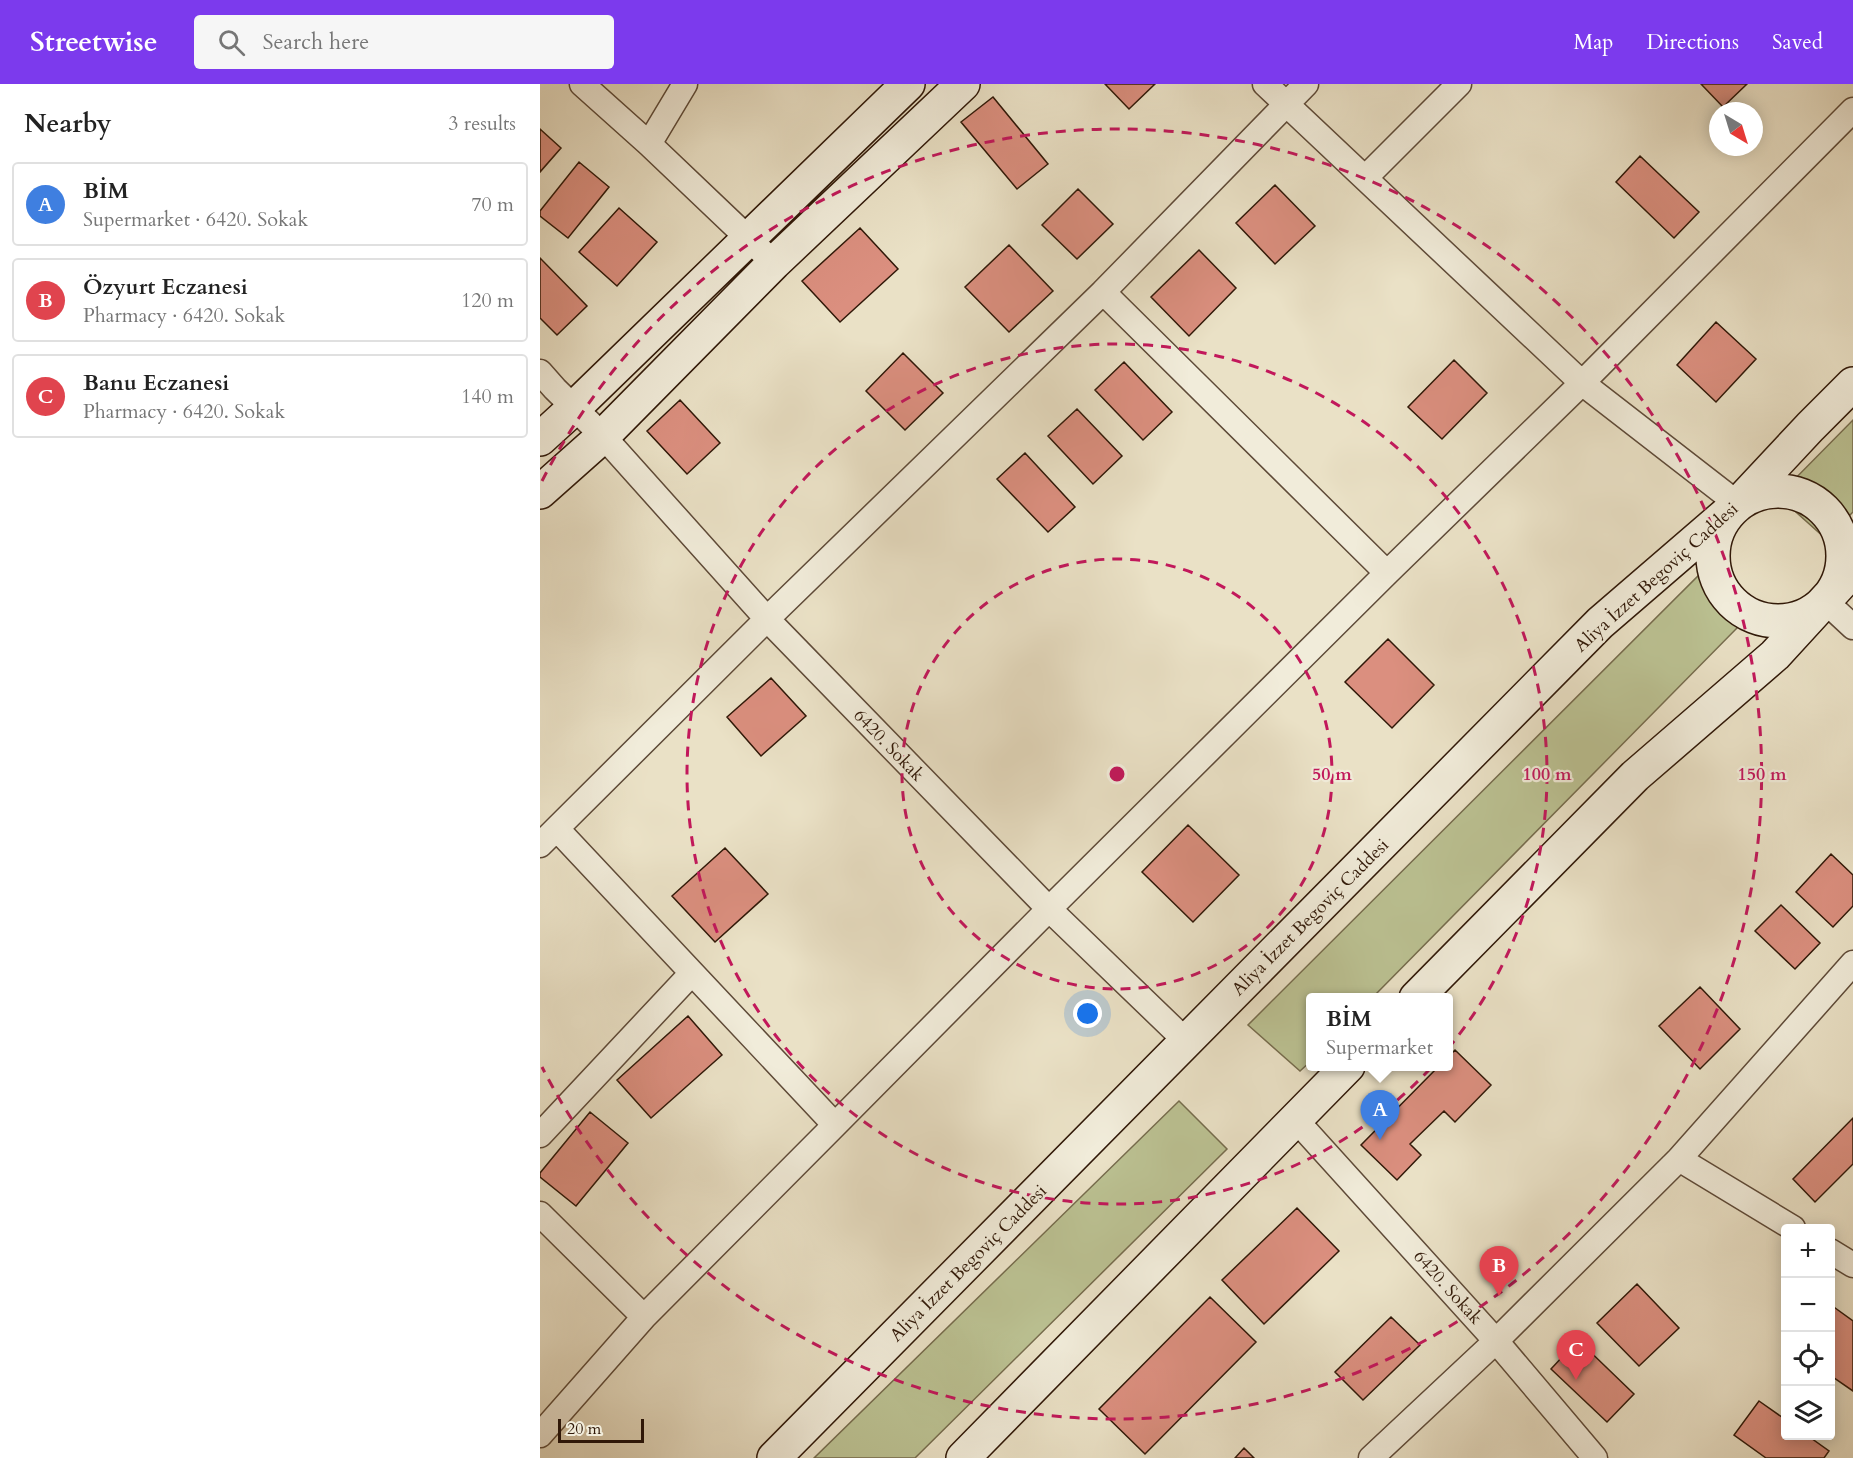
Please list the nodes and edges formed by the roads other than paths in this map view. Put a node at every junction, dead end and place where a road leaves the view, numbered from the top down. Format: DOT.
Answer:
graph roads {
  1 [pos="582,84"];
  2 [pos="685,84"];
  3 [pos="908,84"];
  4 [pos="963,84"];
  5 [pos="1264,84"];
  6 [pos="1306,84"];
  7 [pos="1459,84"];
  8 [pos="1286,103"];
  9 [pos="1853,110"];
  10 [pos="649,144"];
  11 [pos="1365,178"];
  12 [pos="749,238"];
  13 [pos="774,263"];
  14 [pos="1103,292"];
  15 [pos="540,372"];
  16 [pos="1582,383"];
  17 [pos="1853,384"];
  18 [pos="574,408"];
  19 [pos="603,436"];
  20 [pos="540,439"];
  21 [pos="540,492"];
  22 [pos="1738,504"];
  23 [pos="1853,570"];
  24 [pos="1387,573"];
  25 [pos="1825,601"];
  26 [pos="767,620"];
  27 [pos="1853,627"];
  28 [pos="548,837"];
  29 [pos="1049,909"];
  30 [pos="1853,963"];
  31 [pos="692,973"];
  32 [pos="1421,993"];
  33 [pos="1187,1042"];
  34 [pos="1343,1071"];
  35 [pos="1296,1119"];
  36 [pos="835,1125"];
  37 [pos="540,1135"];
  38 [pos="1679,1159"];
  39 [pos="540,1214"];
  40 [pos="1786,1224"];
  41 [pos="1835,1254"];
  42 [pos="1853,1265"];
  43 [pos="644,1317"];
  44 [pos="1496,1341"];
  45 [pos="540,1435"];
  46 [pos="774,1458"];
  47 [pos="963,1458"];
  48 [pos="1371,1458"];
  49 [pos="1595,1458"];
  1 -- 10 [label="street"];
  2 -- 10 [label="street"];
  3 -- 12 [label="main road"];
  4 -- 13 [label="main road"];
  5 -- 8 [label="street"];
  6 -- 8 [label="street"];
  7 -- 11 [label="street"];
  8 -- 11 [label="street"];
  8 -- 14 [label="street"];
  9 -- 16 [label="street"];
  10 -- 12 [label="street"];
  11 -- 16 [label="street"];
  12 -- 13 [label="street"];
  12 -- 18 [label="main road"];
  13 -- 19 [label="main road"];
  14 -- 24 [label="street"];
  14 -- 26 [label="street"];
  15 -- 18 [label="street, 6420. Sokak"];
  16 -- 22 [label="street"];
  16 -- 24 [label="street"];
  17 -- 22 [label="main road, Aliya İzzet Begoviç Caddesi"];
  18 -- 19 [label="street, 6420. Sokak"];
  18 -- 20 [label="main road"];
  19 -- 21 [label="main road"];
  19 -- 26 [label="street, 6420. Sokak"];
  22 -- 25 [label="main road"];
  22 -- 25 [label="main road"];
  22 -- 33 [label="main road, Aliya İzzet Begoviç Caddesi"];
  23 -- 25 [label="main road"];
  24 -- 29 [label="street"];
  25 -- 27 [label="street"];
  25 -- 32 [label="main road"];
  26 -- 28 [label="street"];
  26 -- 29 [label="street, 6420. Sokak"];
  28 -- 31 [label="street"];
  29 -- 33 [label="street, 6420. Sokak"];
  29 -- 36 [label="street"];
  30 -- 38 [label="street"];
  31 -- 36 [label="street"];
  31 -- 37 [label="street"];
  33 -- 46 [label="main road, Aliya İzzet Begoviç Caddesi"];
  34 -- 35 [label="main road"];
  35 -- 44 [label="street, 6420. Sokak"];
  35 -- 47 [label="main road"];
  36 -- 43 [label="street"];
  38 -- 40 [label="street"];
  38 -- 44 [label="street"];
  39 -- 43 [label="street"];
  41 -- 42 [label="street"];
  43 -- 45 [label="street"];
  44 -- 48 [label="street"];
  44 -- 49 [label="street, 6420. Sokak"];
}
